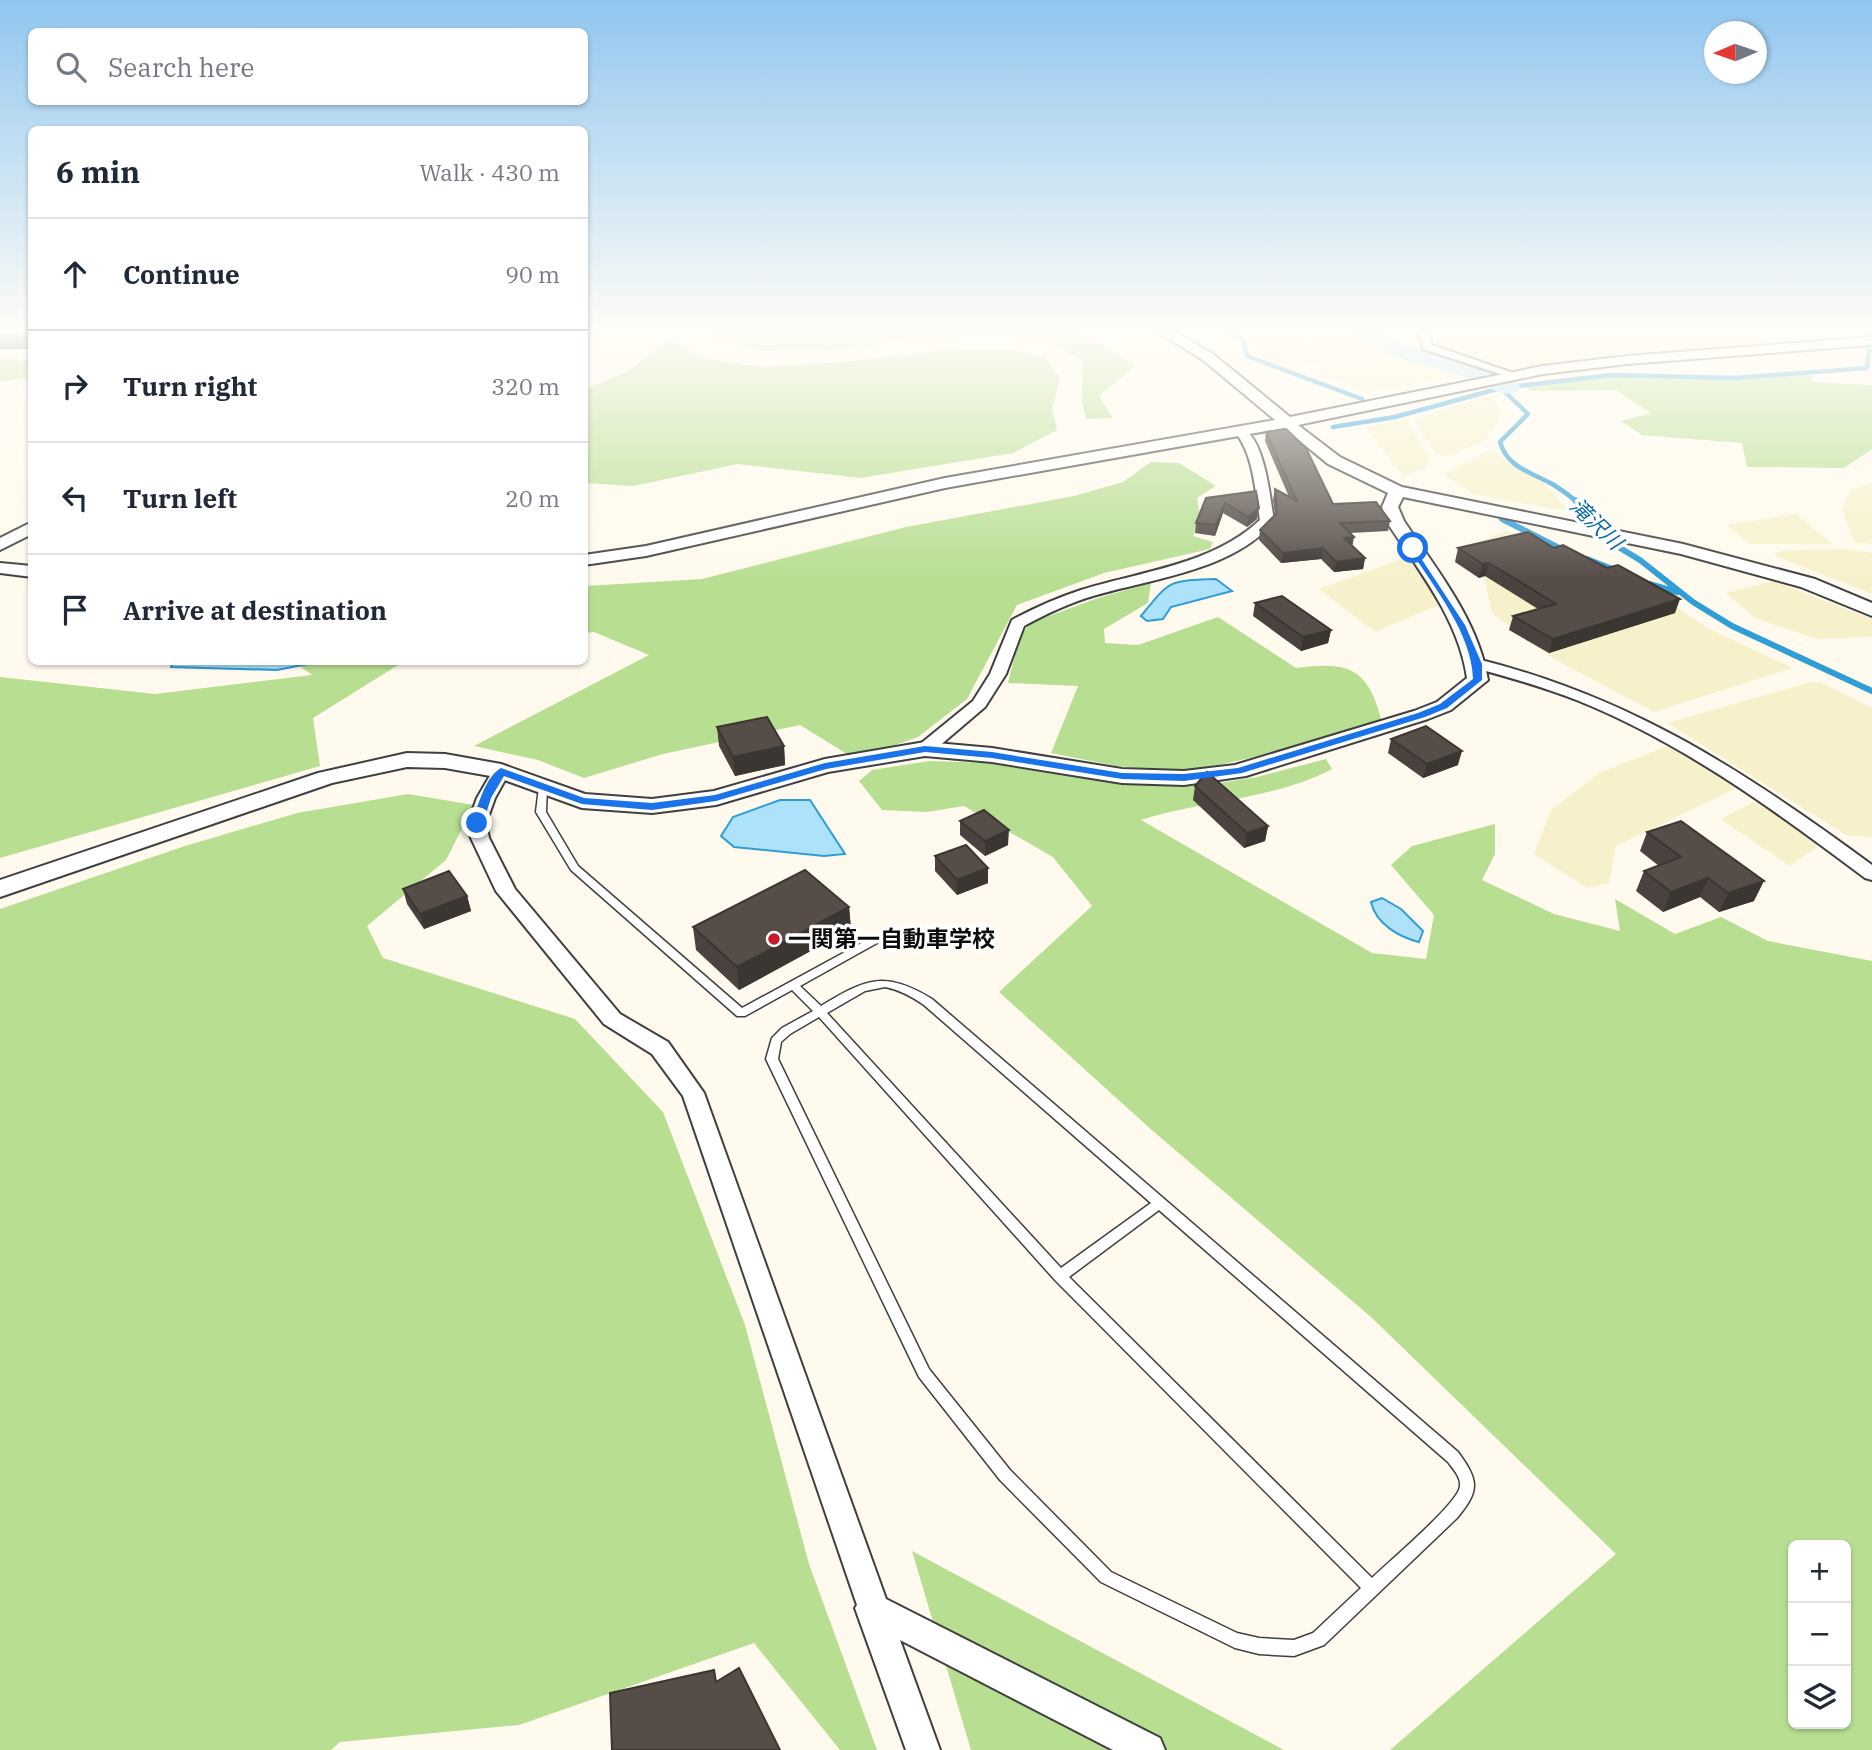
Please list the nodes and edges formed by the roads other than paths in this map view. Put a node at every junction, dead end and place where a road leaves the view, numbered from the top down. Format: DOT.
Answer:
graph roads {
  1 [pos="1277,414"];
  2 [pos="1332,414"];
  3 [pos="1287,422"];
  4 [pos="1241,432"];
  5 [pos="1397,491"];
  6 [pos="28,529"];
  7 [pos="0,545"];
  8 [pos="588,559"];
  9 [pos="0,568"];
  10 [pos="28,572"];
  11 [pos="1872,610"];
  12 [pos="1477,664"];
  13 [pos="925,749"];
  14 [pos="501,771"];
  15 [pos="543,786"];
  16 [pos="1872,874"];
  17 [pos="0,889"];
  18 [pos="873,941"];
  19 [pos="793,985"];
  20 [pos="820,1012"];
  21 [pos="1158,1204"];
  22 [pos="1060,1276"];
  23 [pos="1372,1589"];
  24 [pos="871,1608"];
  25 [pos="923,1750"];
  26 [pos="1148,1750"];
  1 -- 3 [label="street"];
  2 -- 3 [label="street"];
  3 -- 4 [label="street"];
  3 -- 5 [label="street"];
  4 -- 8 [label="street"];
  4 -- 13 [label="street"];
  5 -- 11 [label="street"];
  5 -- 12 [label="street"];
  6 -- 7 [label="street"];
  9 -- 10 [label="street"];
  12 -- 13 [label="street"];
  12 -- 16 [label="street"];
  13 -- 15 [label="street"];
  14 -- 15 [label="street"];
  14 -- 17 [label="street"];
  14 -- 24 [label="street"];
  15 -- 19 [label="lane"];
  18 -- 19 [label="lane"];
  19 -- 20 [label="lane"];
  20 -- 21 [label="lane"];
  20 -- 22 [label="lane"];
  20 -- 23 [label="lane"];
  21 -- 22 [label="lane"];
  21 -- 23 [label="lane"];
  22 -- 23 [label="lane"];
  24 -- 25 [label="street"];
  24 -- 26 [label="street"];
}
